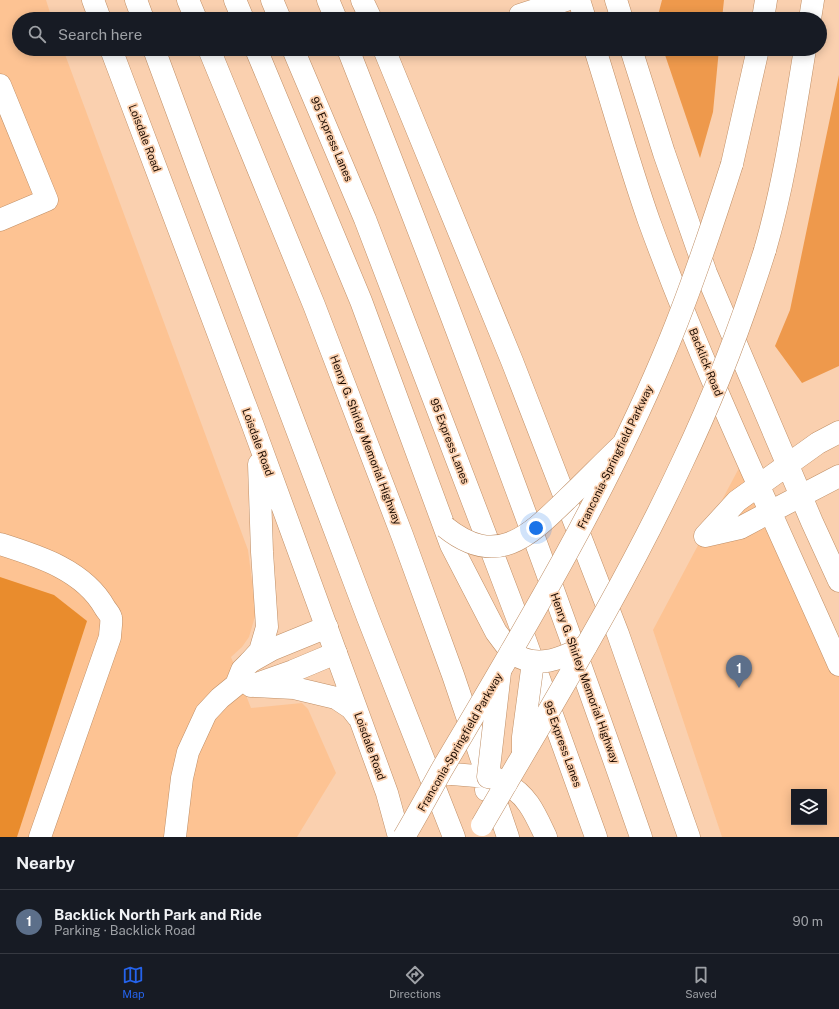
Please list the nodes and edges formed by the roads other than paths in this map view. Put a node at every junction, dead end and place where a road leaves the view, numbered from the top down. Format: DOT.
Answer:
graph roads {
  1 [pos="93,0"];
  2 [pos="136,0"];
  3 [pos="188,0"];
  4 [pos="235,0"];
  5 [pos="272,0"];
  6 [pos="328,0"];
  7 [pos="362,0"];
  8 [pos="566,0"];
  9 [pos="579,0"];
  10 [pos="616,0"];
  11 [pos="766,0"];
  12 [pos="97,12"];
  13 [pos="140,12"];
  14 [pos="193,12"];
  15 [pos="240,12"];
  16 [pos="277,12"];
  17 [pos="333,12"];
  18 [pos="368,12"];
  19 [pos="529,12"];
  20 [pos="583,12"];
  21 [pos="620,12"];
  22 [pos="764,12"];
  23 [pos="114,56"];
  24 [pos="157,56"];
  25 [pos="212,56"];
  26 [pos="259,56"];
  27 [pos="296,56"];
  28 [pos="351,56"];
  29 [pos="387,56"];
  30 [pos="597,56"];
  31 [pos="633,56"];
  32 [pos="756,56"];
  33 [pos="804,56"];
  34 [pos="0,85"];
  35 [pos="0,220"];
  36 [pos="252,423"];
  37 [pos="839,432"];
  38 [pos="621,446"];
  39 [pos="787,465"];
  40 [pos="839,476"];
  41 [pos="758,486"];
  42 [pos="800,496"];
  43 [pos="770,512"];
  44 [pos="445,527"];
  45 [pos="0,544"];
  46 [pos="839,581"];
  47 [pos="541,601"];
  48 [pos="326,627"];
  49 [pos="496,632"];
  50 [pos="586,646"];
  51 [pos="511,652"];
  52 [pos="336,653"];
  53 [pos="250,662"];
  54 [pos="533,662"];
  55 [pos="839,666"];
  56 [pos="500,672"];
  57 [pos="246,685"];
  58 [pos="361,722"];
  59 [pos="523,754"];
  60 [pos="440,773"];
  61 [pos="497,780"];
  62 [pos="532,809"];
  63 [pos="478,831"];
  64 [pos="40,837"];
  65 [pos="175,837"];
  66 [pos="399,837"];
  67 [pos="404,837"];
  68 [pos="454,837"];
  69 [pos="508,837"];
  70 [pos="546,837"];
  71 [pos="596,837"];
  72 [pos="641,837"];
  73 [pos="689,837"];
  1 -- 12 [label="main road"];
  2 -- 13 [label="main road"];
  3 -- 14 [label="main road"];
  4 -- 15 [label="main road"];
  5 -- 16 [label="main road"];
  6 -- 17 [label="main road"];
  7 -- 18 [label="main road"];
  8 -- 19 [label="main road"];
  9 -- 20 [label="main road"];
  10 -- 21 [label="main road"];
  11 -- 22 [label="main road"];
  23 -- 36 [label="main road, Loisdale Road"];
  24 -- 68 [label="main road"];
  25 -- 69 [label="main road, Henry G. Shirley Memorial Highway"];
  26 -- 44 [label="main road"];
  27 -- 71 [label="main road, 95 Express Lanes"];
  28 -- 72 [label="main road, Henry G. Shirley Memorial Highway"];
  29 -- 73 [label="main road"];
  30 -- 41 [label="main road, Backlick Road"];
  31 -- 39 [label="main road"];
  32 -- 38 [label="main road, Franconia-Springfield Parkway, bridge"];
  33 -- 50 [label="main road, bridge"];
  34 -- 35 [label="main road"];
  36 -- 48 [label="main road, Loisdale Road"];
  36 -- 53 [label="main road"];
  37 -- 39 [label="main road"];
  38 -- 44 [label="main road, bridge"];
  38 -- 47 [label="main road, Franconia-Springfield Parkway, bridge"];
  39 -- 41 [label="main road"];
  39 -- 42 [label="main road"];
  40 -- 42 [label="main road"];
  41 -- 43 [label="main road, Backlick Road"];
  41 -- 43 [label="main road"];
  42 -- 43 [label="main road"];
  42 -- 46 [label="main road"];
  43 -- 55 [label="main road, Backlick Road"];
  44 -- 49 [label="main road"];
  45 -- 64 [label="main road"];
  47 -- 51 [label="main road, Franconia-Springfield Parkway, bridge"];
  47 -- 54 [label="main road, bridge"];
  48 -- 52 [label="main road, Loisdale Road"];
  48 -- 53 [label="main road"];
  49 -- 51 [label="main road"];
  49 -- 56 [label="main road"];
  50 -- 54 [label="main road, bridge"];
  50 -- 59 [label="main road, bridge"];
  51 -- 54 [label="main road, bridge"];
  51 -- 56 [label="main road, Franconia-Springfield Parkway, bridge"];
  52 -- 57 [label="main road"];
  52 -- 58 [label="main road, Loisdale Road"];
  53 -- 57 [label="main road"];
  54 -- 59 [label="main road, bridge"];
  56 -- 60 [label="main road, Franconia-Springfield Parkway, bridge"];
  56 -- 61 [label="main road, bridge"];
  57 -- 58 [label="main road"];
  57 -- 65 [label="main road"];
  58 -- 66 [label="main road, Loisdale Road"];
  59 -- 61 [label="main road, bridge"];
  59 -- 62 [label="main road"];
  60 -- 61 [label="main road"];
  60 -- 67 [label="main road, Franconia-Springfield Parkway, bridge"];
  61 -- 62 [label="main road"];
  61 -- 63 [label="main road, bridge"];
  62 -- 70 [label="main road"];
}
